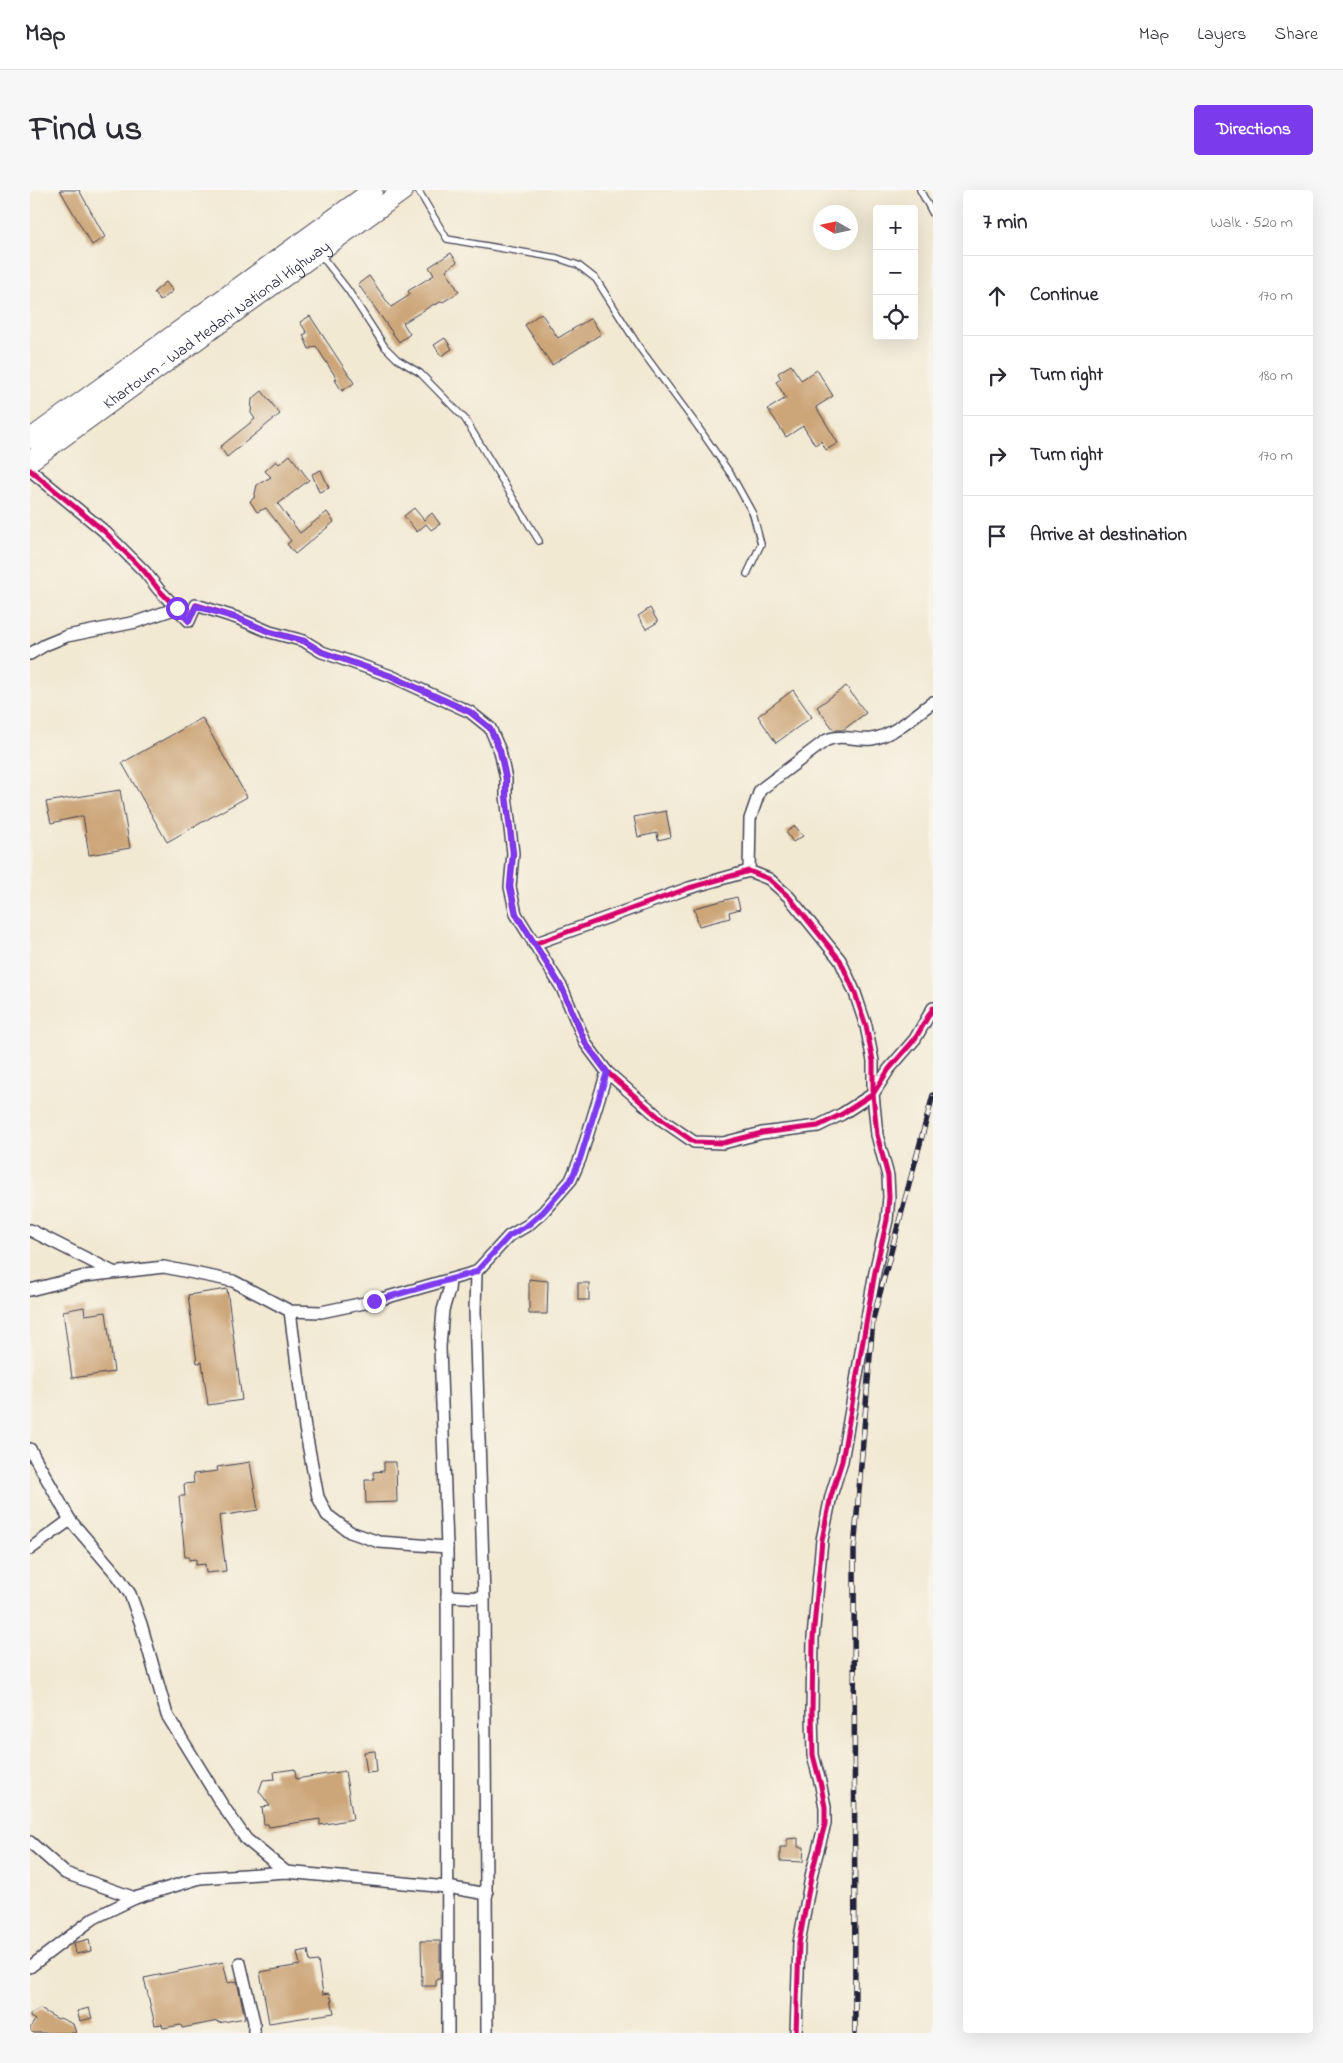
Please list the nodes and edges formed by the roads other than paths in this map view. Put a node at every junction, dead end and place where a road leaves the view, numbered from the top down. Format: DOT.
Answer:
graph roads {
  1 [pos="373,190"];
  2 [pos="404,190"];
  3 [pos="418,190"];
  4 [pos="920,190"];
  5 [pos="933,214"];
  6 [pos="318,251"];
  7 [pos="30,439"];
  8 [pos="30,461"];
  9 [pos="30,470"];
  10 [pos="539,541"];
  11 [pos="747,574"];
  12 [pos="177,608"];
  13 [pos="30,654"];
  14 [pos="933,702"];
  15 [pos="749,870"];
  16 [pos="534,944"];
  17 [pos="933,1008"];
  18 [pos="607,1072"];
  19 [pos="873,1094"];
  20 [pos="30,1230"];
  21 [pos="113,1272"];
  22 [pos="476,1272"];
  23 [pos="450,1280"];
  24 [pos="30,1290"];
  25 [pos="290,1311"];
  26 [pos="30,1449"];
  27 [pos="70,1520"];
  28 [pos="447,1547"];
  29 [pos="30,1549"];
  30 [pos="447,1596"];
  31 [pos="484,1598"];
  32 [pos="30,1842"];
  33 [pos="286,1872"];
  34 [pos="447,1886"];
  35 [pos="487,1894"];
  36 [pos="135,1898"];
  37 [pos="240,1962"];
  38 [pos="30,1967"];
  39 [pos="254,2033"];
  40 [pos="448,2033"];
  41 [pos="487,2033"];
  42 [pos="796,2033"];
  1 -- 7 [label="highway, Khartoum - Wad Medani National Highway"];
  2 -- 6 [label="highway, Khartoum - Wad Medani National Highway"];
  3 -- 11 [label="lane"];
  4 -- 5 [label="lane"];
  6 -- 8 [label="highway, Khartoum - Wad Medani National Highway"];
  6 -- 10 [label="lane"];
  9 -- 12 [label="street"];
  12 -- 13 [label="street"];
  12 -- 16 [label="street"];
  14 -- 15 [label="street"];
  15 -- 16 [label="street"];
  15 -- 19 [label="street"];
  16 -- 18 [label="street"];
  17 -- 19 [label="street"];
  18 -- 19 [label="street"];
  18 -- 22 [label="street"];
  19 -- 42 [label="street"];
  20 -- 21 [label="street"];
  21 -- 24 [label="street"];
  21 -- 25 [label="street"];
  22 -- 23 [label="street"];
  22 -- 31 [label="street"];
  23 -- 25 [label="street"];
  23 -- 28 [label="street"];
  25 -- 28 [label="street"];
  26 -- 27 [label="street"];
  27 -- 29 [label="street"];
  27 -- 33 [label="street"];
  28 -- 30 [label="street"];
  30 -- 31 [label="street"];
  30 -- 34 [label="street"];
  31 -- 35 [label="street"];
  32 -- 36 [label="street"];
  33 -- 34 [label="street"];
  33 -- 36 [label="street"];
  34 -- 35 [label="street"];
  34 -- 40 [label="street"];
  35 -- 41 [label="street"];
  36 -- 38 [label="street"];
  37 -- 39 [label="street"];
}
